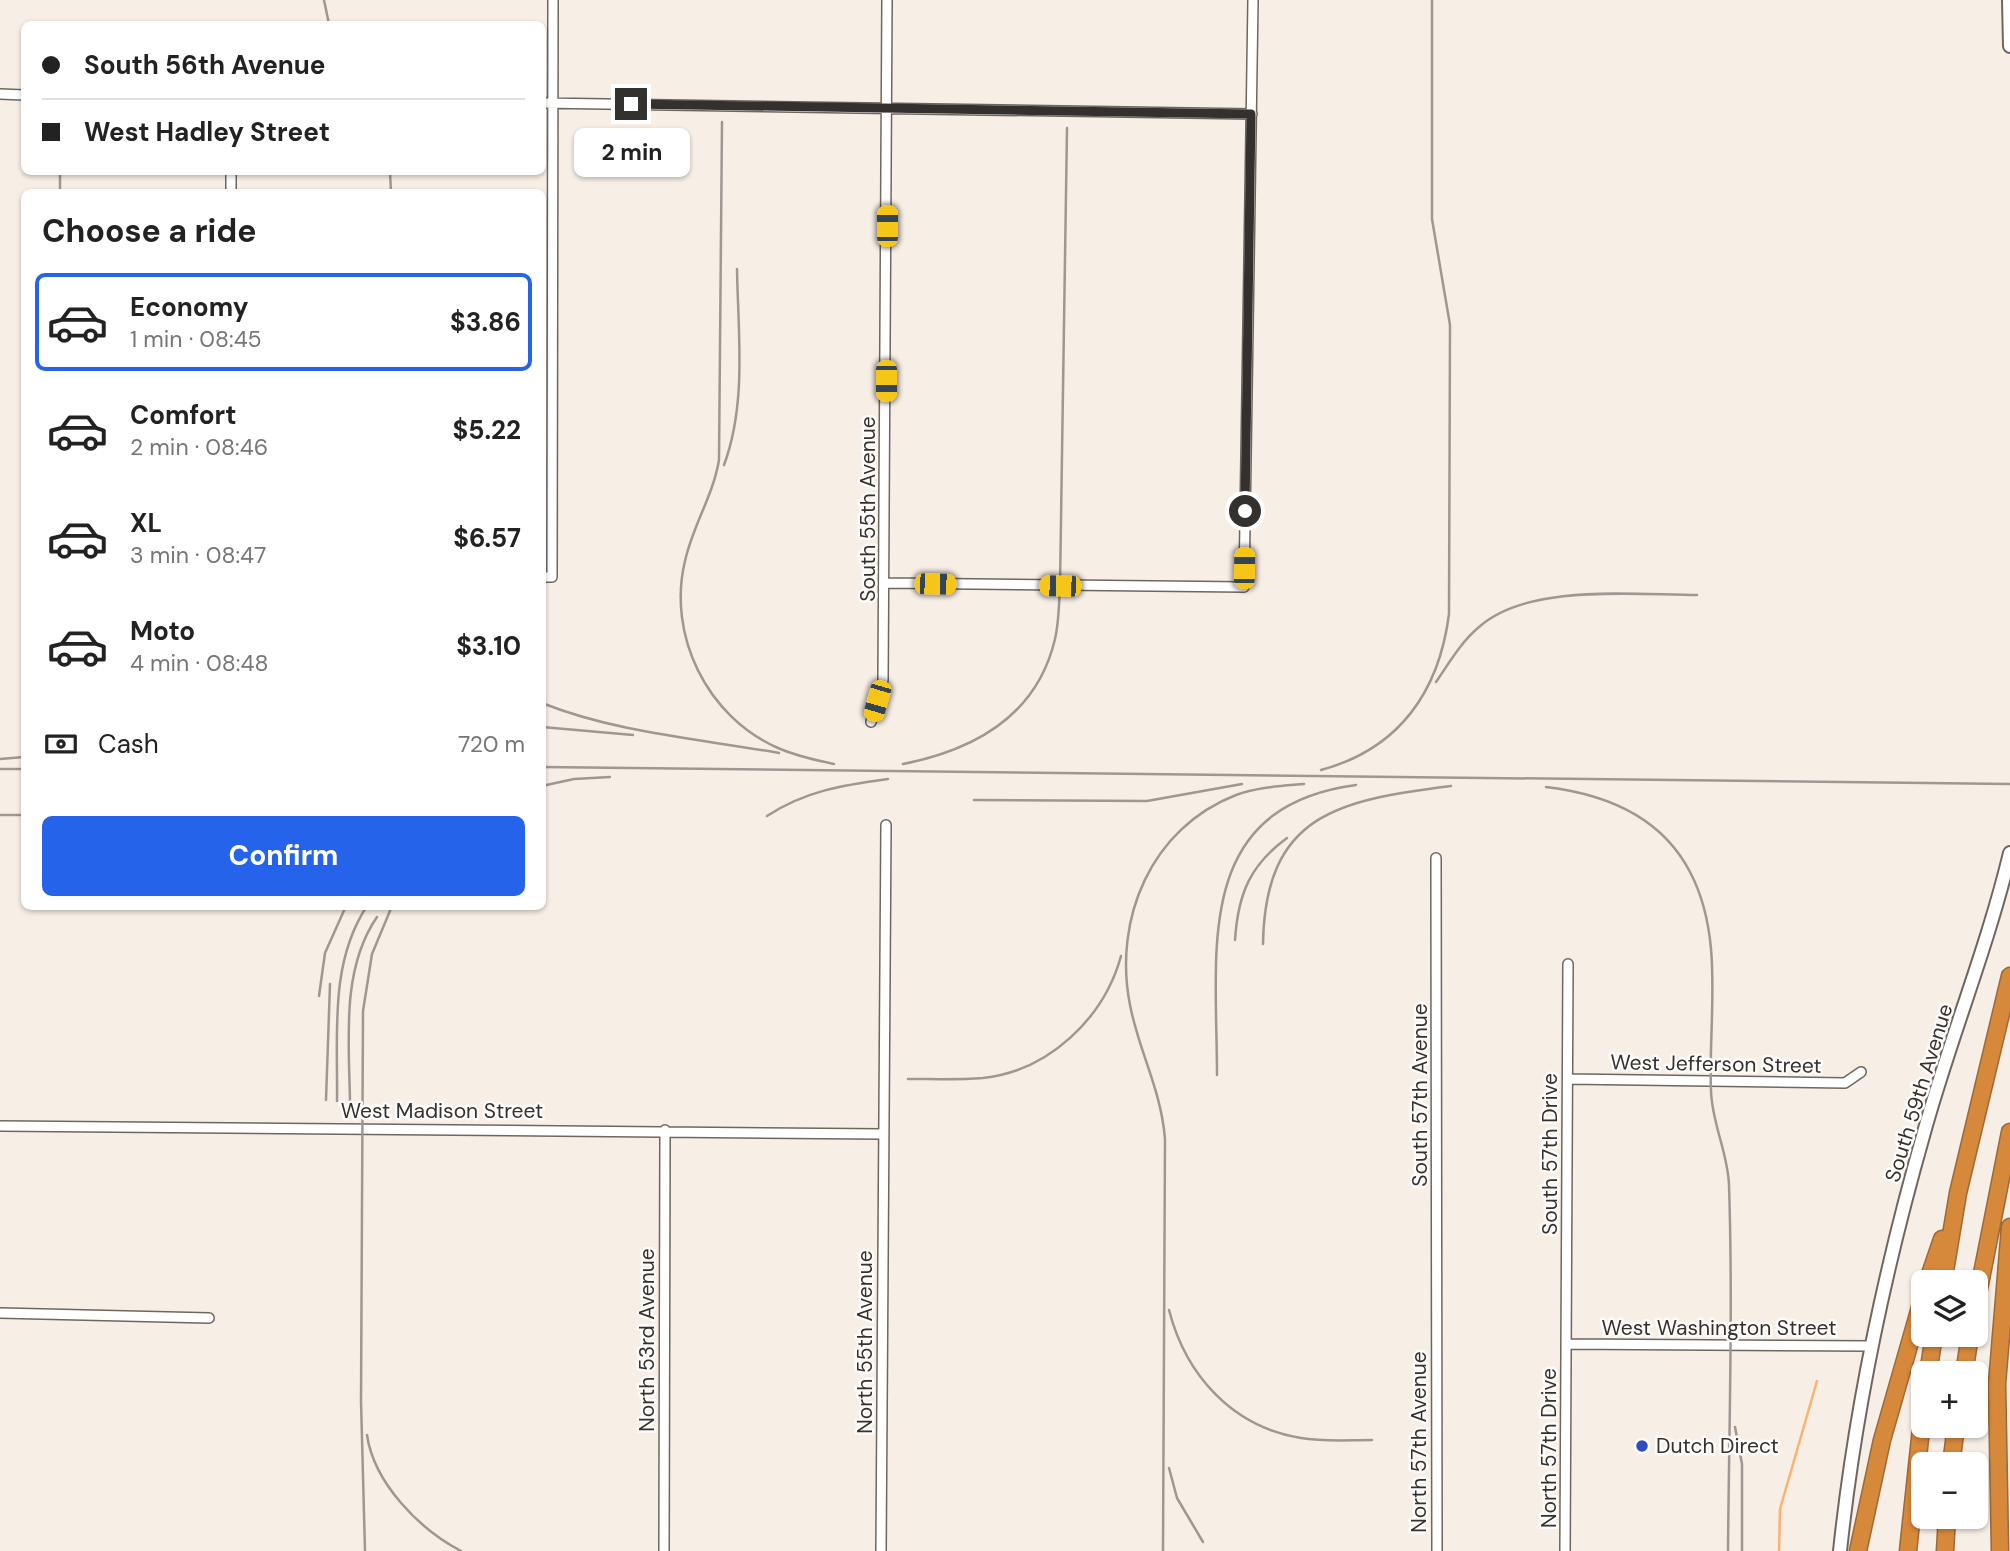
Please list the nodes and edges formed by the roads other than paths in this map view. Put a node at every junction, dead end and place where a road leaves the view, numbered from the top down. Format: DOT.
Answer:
graph roads {
  1 [pos="553,0"];
  2 [pos="887,0"];
  3 [pos="1253,0"];
  4 [pos="2010,0"];
  5 [pos="2010,46"];
  6 [pos="0,94"];
  7 [pos="21,95"];
  8 [pos="547,103"];
  9 [pos="888,107"];
  10 [pos="1251,114"];
  11 [pos="547,577"];
  12 [pos="885,583"];
  13 [pos="871,722"];
  14 [pos="886,825"];
  15 [pos="2010,853"];
  16 [pos="1436,858"];
  17 [pos="1568,964"];
  18 [pos="2010,976"];
  19 [pos="1861,1072"];
  20 [pos="1567,1079"];
  21 [pos="0,1126"];
  22 [pos="665,1130"];
  23 [pos="2010,1132"];
  24 [pos="883,1134"];
  25 [pos="1958,1193"];
  26 [pos="2010,1227"];
  27 [pos="1931,1270"];
  28 [pos="1945,1270"];
  29 [pos="1983,1270"];
  30 [pos="0,1313"];
  31 [pos="209,1318"];
  32 [pos="1437,1333"];
  33 [pos="1911,1339"];
  34 [pos="1567,1344"];
  35 [pos="1870,1346"];
  36 [pos="1920,1438"];
  37 [pos="1946,1529"];
  38 [pos="664,1551"];
  39 [pos="881,1551"];
  40 [pos="1437,1551"];
  41 [pos="1565,1551"];
  42 [pos="1840,1551"];
  43 [pos="1858,1551"];
  44 [pos="1908,1551"];
  45 [pos="1945,1551"];
  46 [pos="2000,1551"];
  1 -- 8 [label="street"];
  2 -- 9 [label="street, South 55th Avenue"];
  3 -- 10 [label="street"];
  4 -- 5 [label="main road"];
  6 -- 7 [label="street"];
  8 -- 9 [label="street"];
  8 -- 11 [label="street"];
  9 -- 10 [label="street"];
  9 -- 12 [label="street, South 55th Avenue"];
  10 -- 12 [label="street"];
  12 -- 13 [label="street, South 55th Avenue"];
  14 -- 24 [label="street"];
  15 -- 35 [label="main road, South 59th Avenue"];
  16 -- 32 [label="street, South 57th Avenue"];
  17 -- 20 [label="street, South 57th Drive"];
  18 -- 25 [label="highway"];
  19 -- 20 [label="street, West Jefferson Street"];
  20 -- 34 [label="street, South 57th Drive"];
  21 -- 22 [label="street, West Madison Street"];
  22 -- 24 [label="street, West Madison Street"];
  22 -- 38 [label="street, North 53rd Avenue"];
  23 -- 29 [label="highway"];
  24 -- 39 [label="street, North 55th Avenue"];
  25 -- 27 [label="highway"];
  25 -- 28 [label="highway"];
  26 -- 46 [label="highway"];
  30 -- 31 [label="street"];
  32 -- 40 [label="street, North 57th Avenue"];
  33 -- 43 [label="highway"];
  34 -- 35 [label="street, West Washington Street"];
  34 -- 41 [label="street, North 57th Drive"];
  35 -- 42 [label="main road, South 59th Avenue"];
  36 -- 44 [label="highway"];
  37 -- 45 [label="highway"];
}
